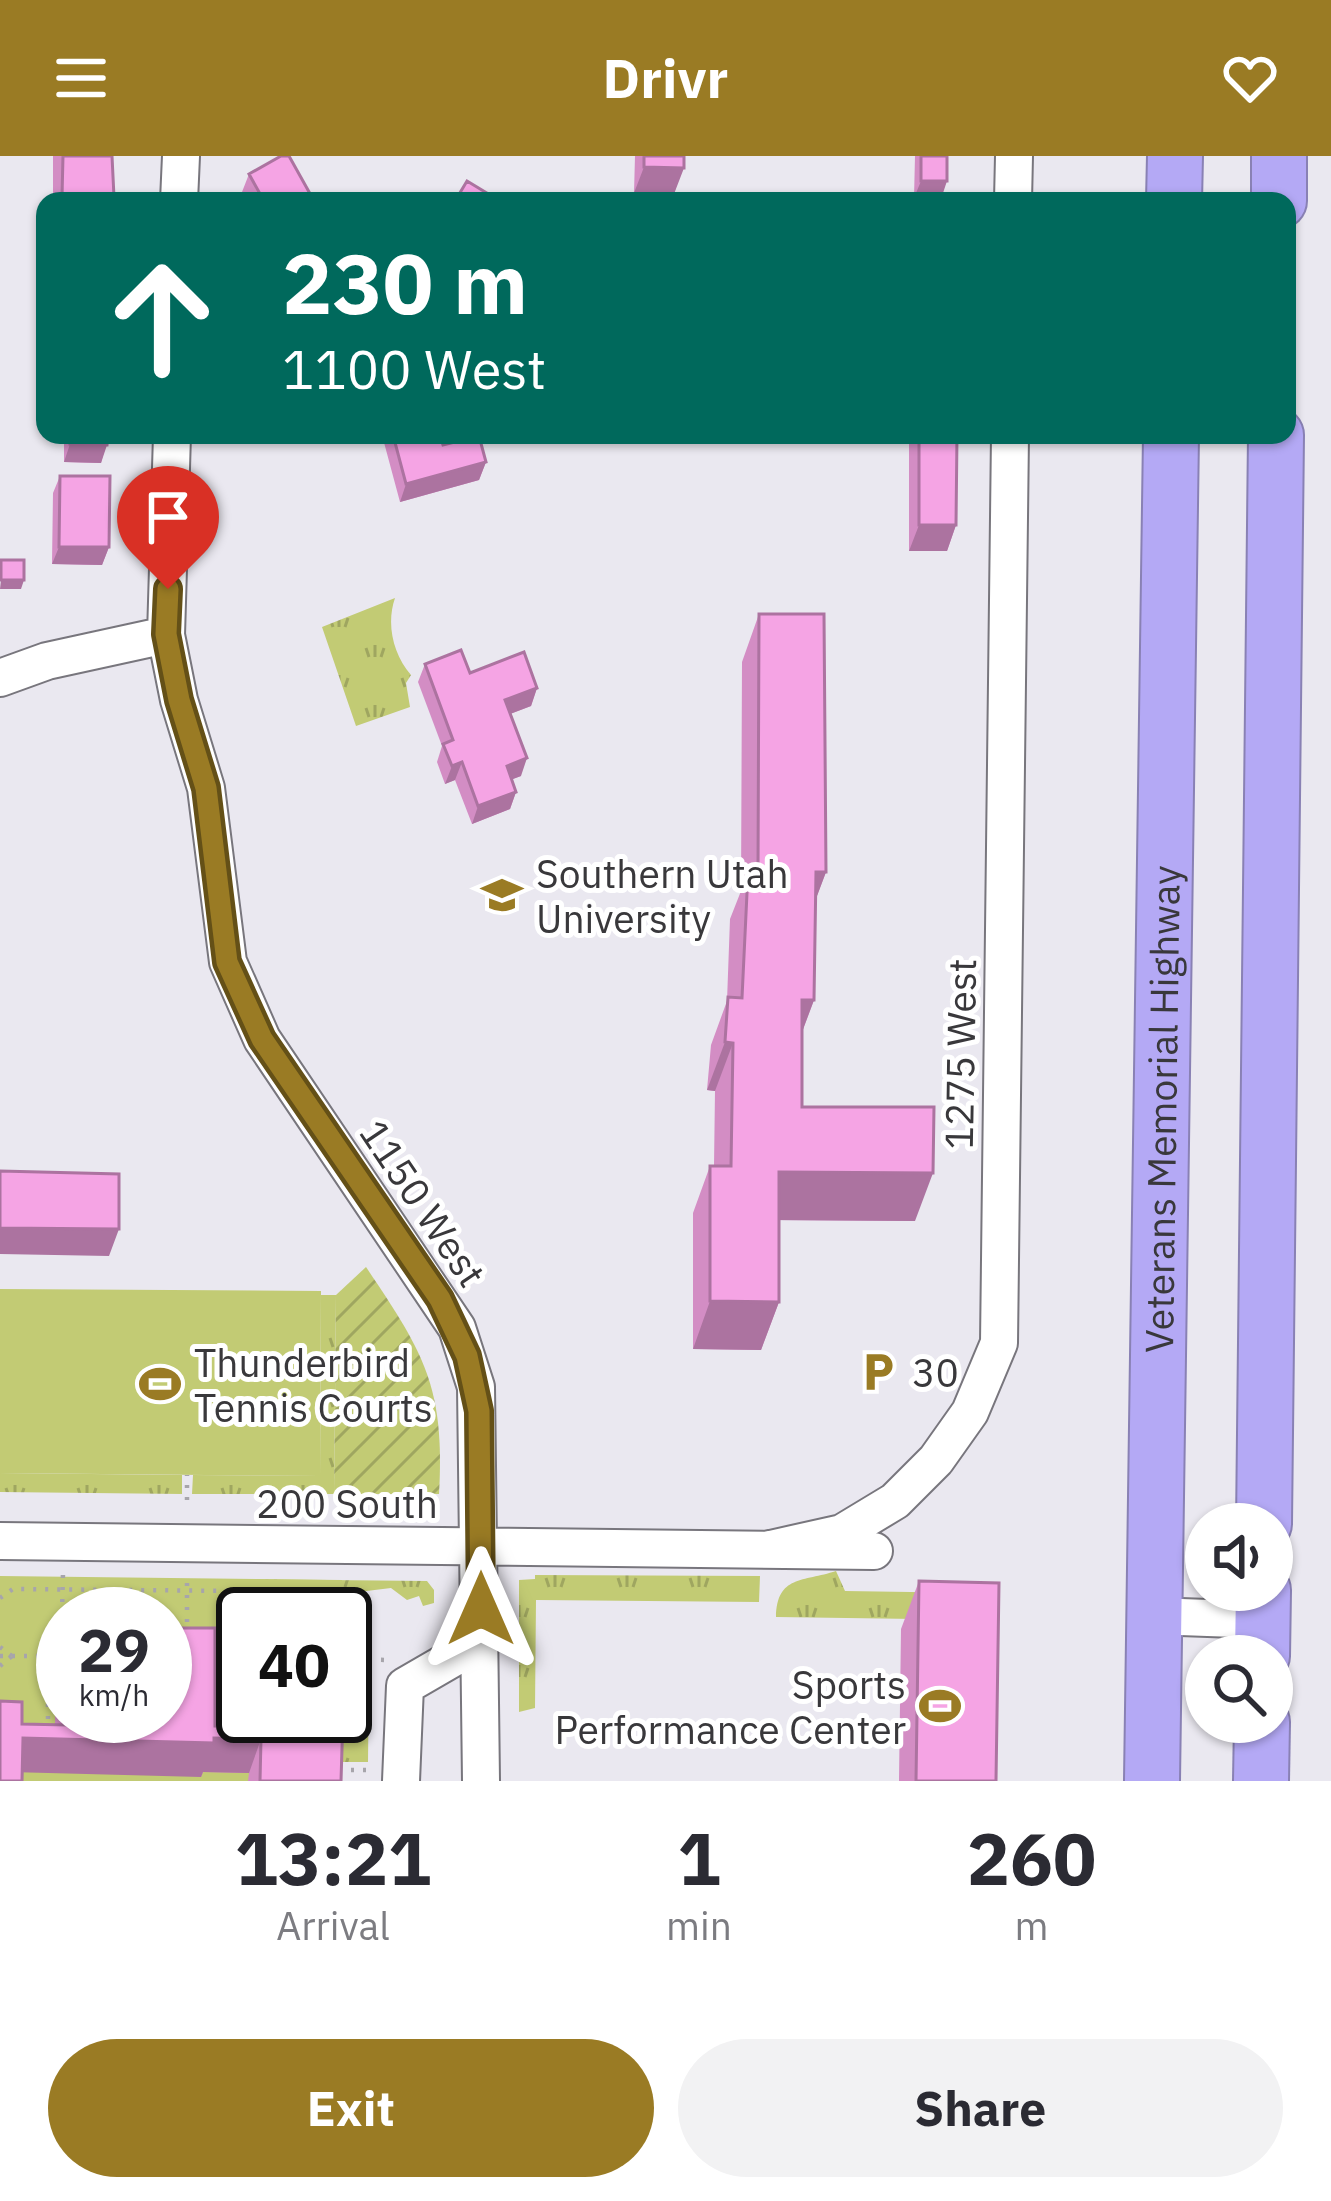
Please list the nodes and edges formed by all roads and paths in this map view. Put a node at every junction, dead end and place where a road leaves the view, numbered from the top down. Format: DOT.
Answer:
graph roads {
  1 [pos="181,156"];
  2 [pos="1014,156"];
  3 [pos="1174,156"];
  4 [pos="1280,156"];
  5 [pos="179,192"];
  6 [pos="1013,192"];
  7 [pos="1174,192"];
  8 [pos="1279,192"];
  9 [pos="172,444"];
  10 [pos="1010,444"];
  11 [pos="1171,444"];
  12 [pos="1276,444"];
  13 [pos="166,634"];
  14 [pos="0,677"];
  15 [pos="187,1475"];
  16 [pos="187,1500"];
  17 [pos="1264,1503"];
  18 [pos="0,1540"];
  19 [pos="481,1546"];
  20 [pos="766,1550"];
  21 [pos="874,1551"];
  22 [pos="62,1573"];
  23 [pos="188,1574"];
  24 [pos="62,1587"];
  25 [pos="187,1587"];
  26 [pos="36,1589"];
  27 [pos="0,1598"];
  28 [pos="1153,1616"];
  29 [pos="1262,1622"];
  30 [pos="481,1642"];
  31 [pos="0,1647"];
  32 [pos="0,1656"];
  33 [pos="12,1656"];
  34 [pos="36,1656"];
  35 [pos="208,1658"];
  36 [pos="216,1658"];
  37 [pos="372,1659"];
  38 [pos="400,1660"];
  39 [pos="0,1666"];
  40 [pos="1262,1743"];
  41 [pos="330,1769"];
  42 [pos="388,1775"];
  43 [pos="481,1781"];
  44 [pos="1152,1781"];
  45 [pos="1261,1781"];
  1 -- 5 [label="street"];
  2 -- 6 [label="street"];
  3 -- 7 [label="highway"];
  4 -- 8 [label="highway"];
  9 -- 13 [label="street, 1150 West"];
  10 -- 20 [label="street, 1275 West"];
  11 -- 28 [label="highway, Veterans Memorial Highway"];
  12 -- 17 [label="highway"];
  13 -- 14 [label="street"];
  13 -- 19 [label="street, 1150 West"];
  15 -- 16 [label="path"];
  18 -- 19 [label="street, 200 South"];
  19 -- 20 [label="street, 200 South"];
  19 -- 30 [label="street, 1150 West"];
  20 -- 21 [label="street"];
  22 -- 24 [label="path"];
  23 -- 25 [label="path"];
  26 -- 27 [label="path"];
  28 -- 29 [label="street"];
  28 -- 44 [label="highway, Veterans Memorial Highway"];
  30 -- 42 [label="street"];
  30 -- 43 [label="street, 1150 West"];
  31 -- 33 [label="path"];
  32 -- 33 [label="path"];
  33 -- 34 [label="path"];
  33 -- 39 [label="path"];
  35 -- 36 [label="path"];
  37 -- 38 [label="path"];
  40 -- 45 [label="highway"];
  41 -- 42 [label="path"];
}
